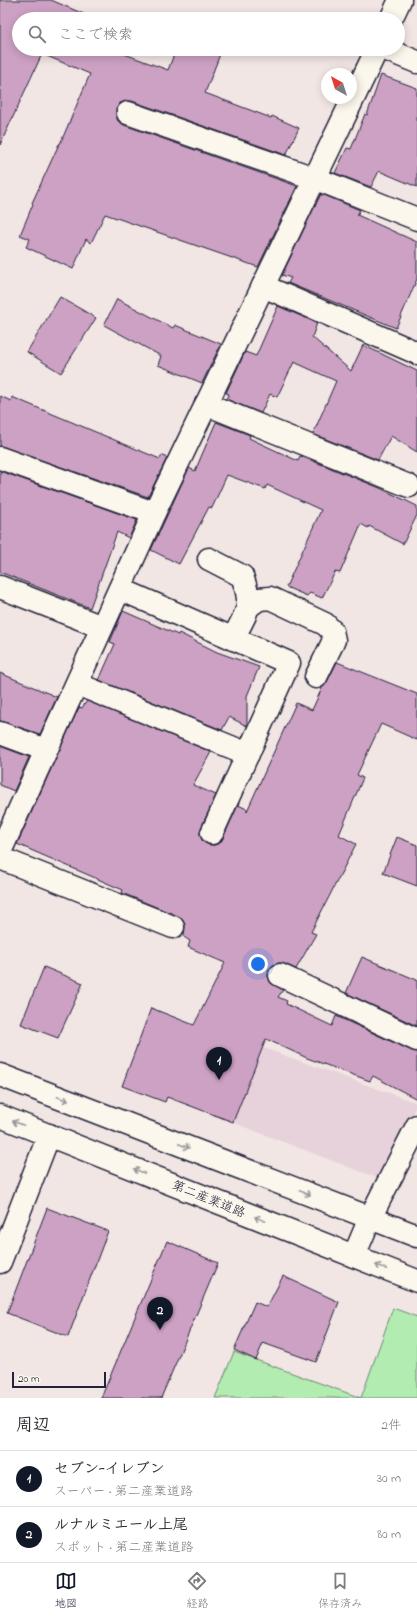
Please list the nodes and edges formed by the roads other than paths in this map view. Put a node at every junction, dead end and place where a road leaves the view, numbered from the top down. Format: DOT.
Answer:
graph roads {
  1 [pos="400,0"];
  2 [pos="394,12"];
  3 [pos="374,56"];
  4 [pos="402,56"];
  5 [pos="417,62"];
  6 [pos="128,113"];
  7 [pos="314,178"];
  8 [pos="417,219"];
  9 [pos="263,286"];
  10 [pos="417,354"];
  11 [pos="206,404"];
  12 [pos="0,458"];
  13 [pos="409,486"];
  14 [pos="154,513"];
  15 [pos="209,559"];
  16 [pos="0,587"];
  17 [pos="120,588"];
  18 [pos="249,606"];
  19 [pos="102,627"];
  20 [pos="233,639"];
  21 [pos="316,677"];
  22 [pos="77,684"];
  23 [pos="0,733"];
  24 [pos="46,750"];
  25 [pos="248,754"];
  26 [pos="212,833"];
  27 [pos="0,852"];
  28 [pos="0,858"];
  29 [pos="173,927"];
  30 [pos="280,975"];
  31 [pos="417,1040"];
  32 [pos="0,1075"];
  33 [pos="0,1116"];
  34 [pos="417,1126"];
  35 [pos="49,1135"];
  36 [pos="370,1218"];
  37 [pos="417,1236"];
  38 [pos="354,1256"];
  39 [pos="0,1262"];
  40 [pos="417,1281"];
  1 -- 2 [label="street"];
  3 -- 7 [label="street"];
  4 -- 5 [label="street"];
  6 -- 7 [label="street"];
  7 -- 8 [label="street"];
  7 -- 9 [label="street"];
  9 -- 10 [label="street"];
  9 -- 11 [label="street"];
  11 -- 13 [label="street"];
  11 -- 14 [label="street"];
  12 -- 14 [label="street"];
  14 -- 17 [label="street"];
  15 -- 18 [label="street"];
  16 -- 19 [label="street"];
  17 -- 19 [label="street"];
  17 -- 20 [label="street"];
  18 -- 20 [label="street"];
  18 -- 21 [label="street"];
  19 -- 22 [label="street"];
  20 -- 25 [label="street"];
  22 -- 24 [label="street"];
  22 -- 25 [label="street"];
  23 -- 24 [label="street"];
  24 -- 27 [label="street"];
  25 -- 26 [label="street"];
  28 -- 29 [label="street"];
  30 -- 31 [label="street"];
  32 -- 36 [label="street, one-way"];
  35 -- 33 [label="street, 第二産業道路, one-way"];
  34 -- 36 [label="street"];
  38 -- 35 [label="street, 第二産業道路, one-way"];
  35 -- 39 [label="street"];
  36 -- 37 [label="street"];
  36 -- 38 [label="street"];
  40 -- 38 [label="street, 第二産業道路, one-way"];
}
